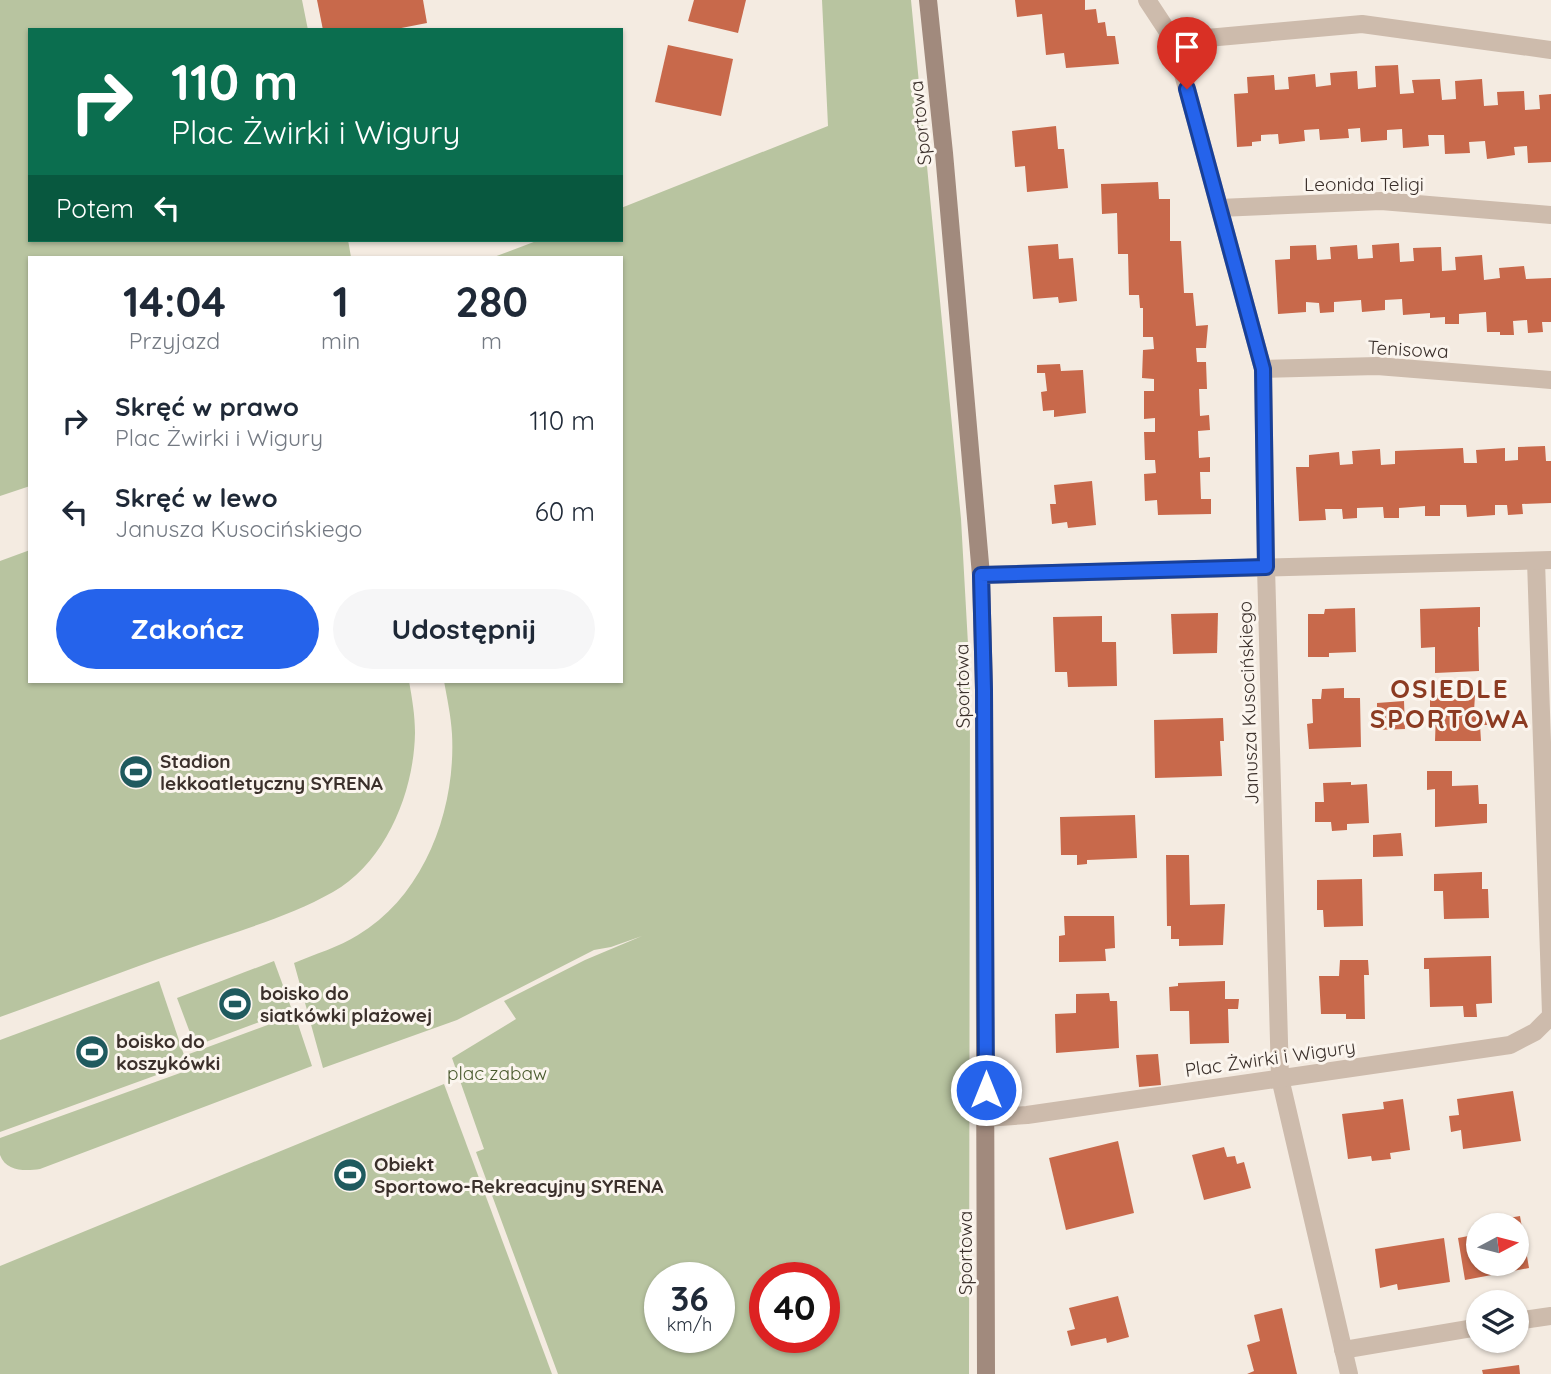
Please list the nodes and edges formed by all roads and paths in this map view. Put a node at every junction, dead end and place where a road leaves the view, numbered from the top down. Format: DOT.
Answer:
graph roads {
  1 [pos="928,0"];
  2 [pos="1147,0"];
  3 [pos="1174,41"];
  4 [pos="1551,50"];
  5 [pos="1219,208"];
  6 [pos="1551,215"];
  7 [pos="1263,369"];
  8 [pos="1551,380"];
  9 [pos="1544,561"];
  10 [pos="1266,567"];
  11 [pos="981,575"];
  12 [pos="1551,1015"];
  13 [pos="1280,1077"];
  14 [pos="986,1118"];
  15 [pos="1551,1315"];
  16 [pos="1529,1319"];
  17 [pos="1466,1329"];
  18 [pos="1343,1350"];
  19 [pos="986,1374"];
  20 [pos="1349,1374"];
  1 -- 11 [label="street, Sportowa"];
  2 -- 3 [label="street, Janusza Kusocińskiego"];
  3 -- 4 [label="street"];
  3 -- 5 [label="street, Janusza Kusocińskiego"];
  5 -- 6 [label="street, Leonida Teligi"];
  5 -- 7 [label="street, Janusza Kusocińskiego"];
  7 -- 8 [label="street, Tenisowa"];
  7 -- 10 [label="street, Janusza Kusocińskiego"];
  9 -- 10 [label="street, Plac Żwirki i Wigury"];
  9 -- 12 [label="street, Plac Żwirki i Wigury"];
  10 -- 11 [label="street, Plac Żwirki i Wigury"];
  10 -- 13 [label="street, Janusza Kusocińskiego"];
  11 -- 14 [label="street, Sportowa"];
  12 -- 13 [label="street, Plac Żwirki i Wigury"];
  13 -- 14 [label="street, Plac Żwirki i Wigury"];
  13 -- 18 [label="street, Janusza Kusocińskiego"];
  14 -- 19 [label="street, Sportowa"];
  15 -- 16 [label="street"];
  17 -- 18 [label="street"];
  18 -- 20 [label="street, Janusza Kusocińskiego"];
}
